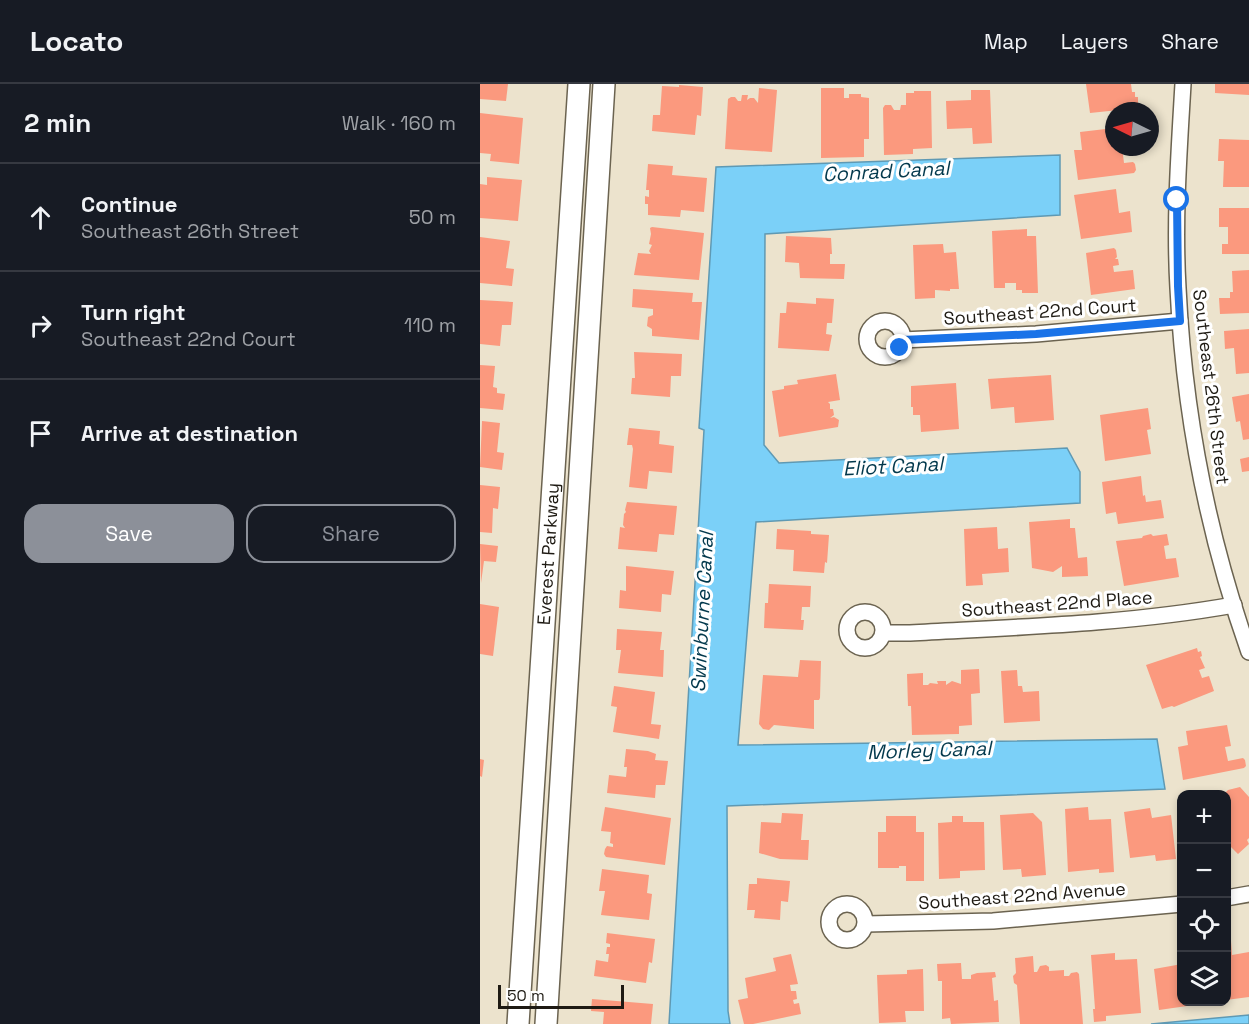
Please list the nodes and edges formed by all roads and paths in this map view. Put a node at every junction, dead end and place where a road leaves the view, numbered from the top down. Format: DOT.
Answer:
graph roads {
  1 [pos="579,84"];
  2 [pos="604,84"];
  3 [pos="1183,84"];
  4 [pos="1180,321"];
  5 [pos="902,340"];
  6 [pos="1234,605"];
  7 [pos="883,633"];
  8 [pos="544,638"];
  9 [pos="570,640"];
  10 [pos="1249,652"];
  11 [pos="1249,894"];
  12 [pos="1231,897"];
  13 [pos="1177,904"];
  14 [pos="866,924"];
  15 [pos="518,1024"];
  16 [pos="546,1024"];
  1 -- 8 [label="street, Everest Parkway"];
  2 -- 9 [label="street, Everest Parkway"];
  3 -- 4 [label="street, Southeast 26th Street"];
  4 -- 5 [label="street, Southeast 22nd Court"];
  4 -- 6 [label="street, Southeast 26th Street"];
  6 -- 7 [label="street, Southeast 22nd Place"];
  6 -- 10 [label="street, Southeast 26th Street"];
  8 -- 9 [label="street"];
  8 -- 15 [label="street, Everest Parkway"];
  9 -- 16 [label="street, Everest Parkway"];
  11 -- 12 [label="street"];
  13 -- 14 [label="street, Southeast 22nd Avenue"];
}
